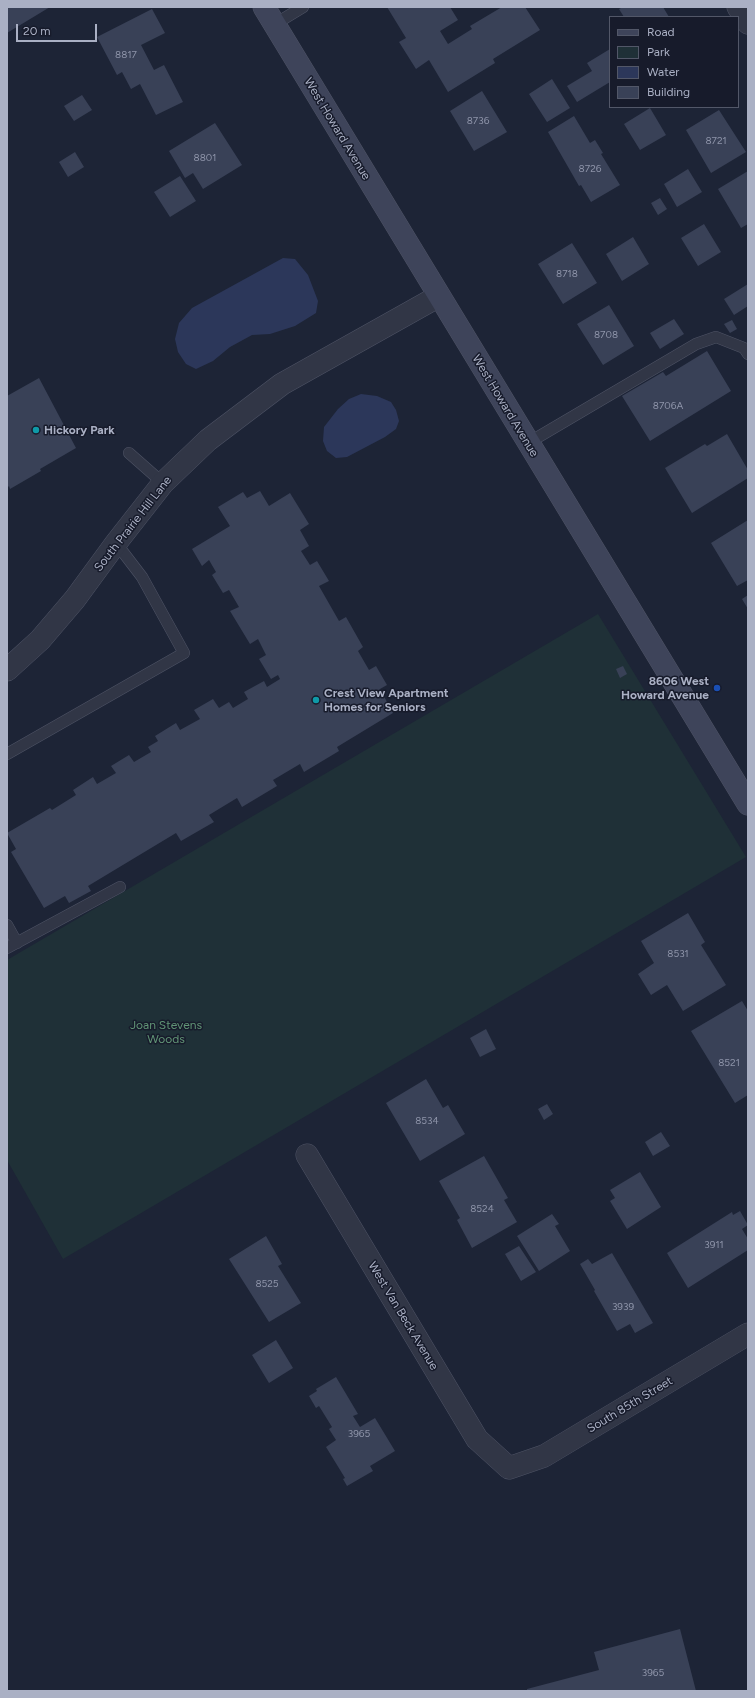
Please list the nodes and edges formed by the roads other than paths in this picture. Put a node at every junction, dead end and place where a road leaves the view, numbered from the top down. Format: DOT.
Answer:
graph roads {
  1 [pos="303,7"];
  2 [pos="738,7"];
  3 [pos="269,16"];
  4 [pos="748,24"];
  5 [pos="439,296"];
  6 [pos="748,354"];
  7 [pos="528,443"];
  8 [pos="129,453"];
  9 [pos="163,483"];
  10 [pos="116,543"];
  11 [pos="7,670"];
  12 [pos="7,754"];
  13 [pos="748,804"];
  14 [pos="120,887"];
  15 [pos="7,925"];
  16 [pos="18,943"];
  17 [pos="7,948"];
  18 [pos="307,1155"];
  19 [pos="748,1334"];
  20 [pos="509,1468"];
  1 -- 3 [label="lane"];
  2 -- 4 [label="street"];
  3 -- 5 [label="street, West Howard Avenue"];
  5 -- 7 [label="street, West Howard Avenue"];
  5 -- 9 [label="street, South Prairie Hill Lane"];
  6 -- 7 [label="lane"];
  7 -- 13 [label="street, West Howard Avenue"];
  8 -- 9 [label="lane"];
  9 -- 10 [label="street, South Prairie Hill Lane"];
  10 -- 11 [label="street, South Prairie Hill Lane"];
  10 -- 12 [label="lane"];
  14 -- 16 [label="lane"];
  15 -- 16 [label="lane"];
  16 -- 17 [label="lane"];
  18 -- 20 [label="street, West Van Beck Avenue"];
  19 -- 20 [label="street, South 85th Street"];
}
